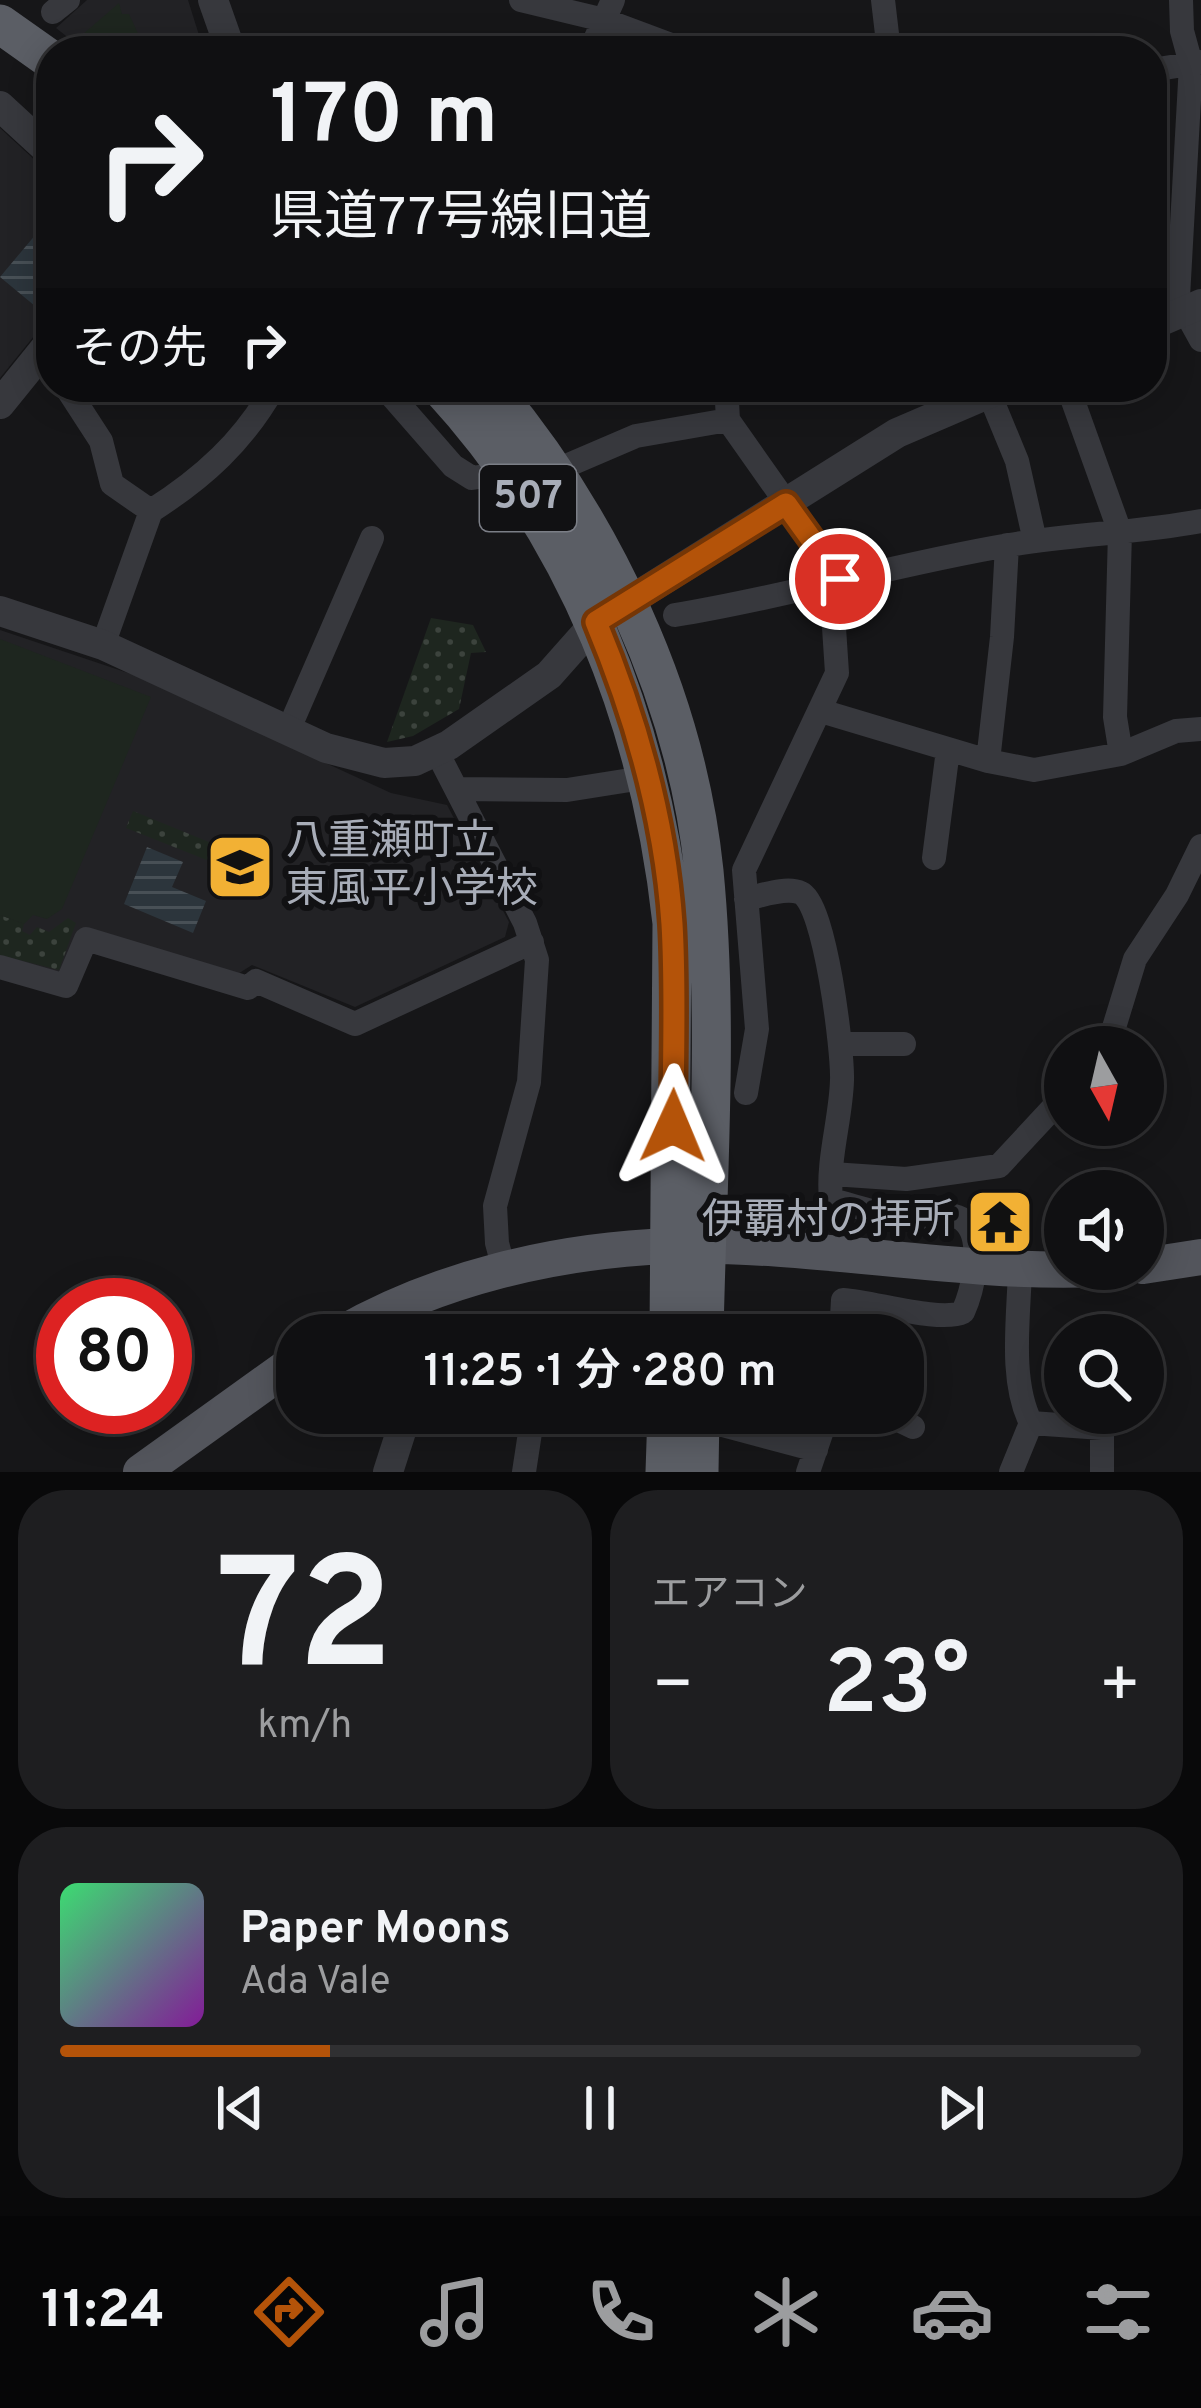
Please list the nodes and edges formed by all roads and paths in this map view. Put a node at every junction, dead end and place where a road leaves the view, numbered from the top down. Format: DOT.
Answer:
graph roads {
  1 [pos="213,0"];
  2 [pos="521,0"];
  3 [pos="883,0"];
  4 [pos="1181,0"];
  5 [pos="609,10"];
  6 [pos="0,25"];
  7 [pos="226,36"];
  8 [pos="658,36"];
  9 [pos="888,36"];
  10 [pos="36,50"];
  11 [pos="1196,63"];
  12 [pos="0,106"];
  13 [pos="36,139"];
  14 [pos="1193,188"];
  15 [pos="1179,314"];
  16 [pos="1201,340"];
  17 [pos="36,364"];
  18 [pos="76,402"];
  19 [pos="266,402"];
  20 [pos="397,402"];
  21 [pos="453,402"];
  22 [pos="501,402"];
  23 [pos="727,402"];
  24 [pos="965,402"];
  25 [pos="994,402"];
  26 [pos="1074,402"];
  27 [pos="0,404"];
  28 [pos="728,420"];
  29 [pos="512,472"];
  30 [pos="552,472"];
  31 [pos="786,504"];
  32 [pos="151,511"];
  33 [pos="1201,521"];
  34 [pos="1120,532"];
  35 [pos="372,538"];
  36 [pos="1035,541"];
  37 [pos="1007,545"];
  38 [pos="835,580"];
  39 [pos="0,611"];
  40 [pos="612,612"];
  41 [pos="675,615"];
  42 [pos="103,645"];
  43 [pos="821,711"];
  44 [pos="1201,729"];
  45 [pos="288,731"];
  46 [pos="948,750"];
  47 [pos="436,752"];
  48 [pos="1120,754"];
  49 [pos="988,761"];
  50 [pos="649,777"];
  51 [pos="457,789"];
  52 [pos="1201,846"];
  53 [pos="934,858"];
  54 [pos="746,899"];
  55 [pos="532,942"];
  56 [pos="0,967"];
  57 [pos="1114,1026"];
  58 [pos="840,1044"];
  59 [pos="904,1044"];
  60 [pos="711,1049"];
  61 [pos="752,1053"];
  62 [pos="746,1093"];
  63 [pos="1044,1118"];
  64 [pos="832,1174"];
  65 [pos="688,1247"];
  66 [pos="1201,1257"];
  67 [pos="1164,1263"];
  68 [pos="973,1267"];
  69 [pos="1020,1268"];
  70 [pos="1044,1268"];
  71 [pos="505,1269"];
  72 [pos="416,1314"];
  73 [pos="674,1314"];
  74 [pos="700,1314"];
  75 [pos="843,1314"];
  76 [pos="276,1375"];
  77 [pos="1031,1423"];
  78 [pos="400,1434"];
  79 [pos="530,1434"];
  80 [pos="681,1434"];
  81 [pos="692,1434"];
  82 [pos="740,1434"];
  83 [pos="812,1461"];
  84 [pos="141,1472"];
  85 [pos="388,1472"];
  86 [pos="524,1472"];
  87 [pos="665,1472"];
  88 [pos="699,1472"];
  89 [pos="1011,1472"];
  90 [pos="1102,1472"];
  1 -- 7 [label="street"];
  2 -- 5 [label="street"];
  3 -- 9 [label="street"];
  4 -- 11 [label="street"];
  5 -- 8 [label="street"];
  6 -- 10 [label="highway"];
  11 -- 14 [label="street"];
  12 -- 13 [label="street"];
  14 -- 15 [label="street"];
  15 -- 16 [label="street"];
  17 -- 27 [label="street"];
  18 -- 32 [label="street"];
  19 -- 32 [label="street"];
  20 -- 29 [label="street"];
  21 -- 29 [label="highway, 507"];
  22 -- 30 [label="highway, 507"];
  23 -- 28 [label="street"];
  24 -- 31 [label="street"];
  25 -- 36 [label="street"];
  26 -- 34 [label="street"];
  28 -- 30 [label="street"];
  28 -- 31 [label="street"];
  29 -- 40 [label="highway, 507"];
  30 -- 40 [label="highway, 507"];
  31 -- 38 [label="street"];
  31 -- 40 [label="street"];
  32 -- 42 [label="street"];
  33 -- 34 [label="street"];
  34 -- 36 [label="street"];
  34 -- 48 [label="street"];
  35 -- 45 [label="street"];
  36 -- 37 [label="street"];
  37 -- 38 [label="street"];
  37 -- 49 [label="street"];
  38 -- 41 [label="street"];
  38 -- 43 [label="street"];
  39 -- 42 [label="street"];
  40 -- 47 [label="street"];
  40 -- 50 [label="highway, 507"];
  40 -- 60 [label="highway, 507"];
  42 -- 45 [label="street"];
  43 -- 46 [label="street"];
  43 -- 54 [label="street"];
  44 -- 48 [label="street"];
  45 -- 47 [label="street"];
  46 -- 49 [label="street"];
  46 -- 53 [label="street"];
  47 -- 51 [label="street"];
  48 -- 49 [label="street"];
  50 -- 51 [label="street"];
  50 -- 65 [label="highway, 507"];
  51 -- 55 [label="street"];
  52 -- 57 [label="street"];
  54 -- 58 [label="street"];
  54 -- 61 [label="street"];
  55 -- 56 [label="street"];
  55 -- 71 [label="street"];
  58 -- 59 [label="street"];
  58 -- 64 [label="street"];
  60 -- 61 [label="street"];
  60 -- 65 [label="highway, 507"];
  61 -- 62 [label="street"];
  63 -- 64 [label="street"];
  64 -- 68 [label="street"];
  65 -- 68 [label="main road"];
  65 -- 71 [label="main road"];
  65 -- 73 [label="highway, 507"];
  65 -- 74 [label="highway, 507"];
  66 -- 67 [label="main road"];
  68 -- 69 [label="main road"];
  68 -- 75 [label="street"];
  69 -- 70 [label="main road"];
  69 -- 77 [label="street"];
  71 -- 72 [label="main road"];
  76 -- 84 [label="main road"];
  77 -- 89 [label="street"];
  77 -- 90 [label="street"];
  78 -- 85 [label="street"];
  79 -- 86 [label="street"];
  80 -- 87 [label="highway"];
  81 -- 88 [label="highway"];
  82 -- 83 [label="street"];
}
